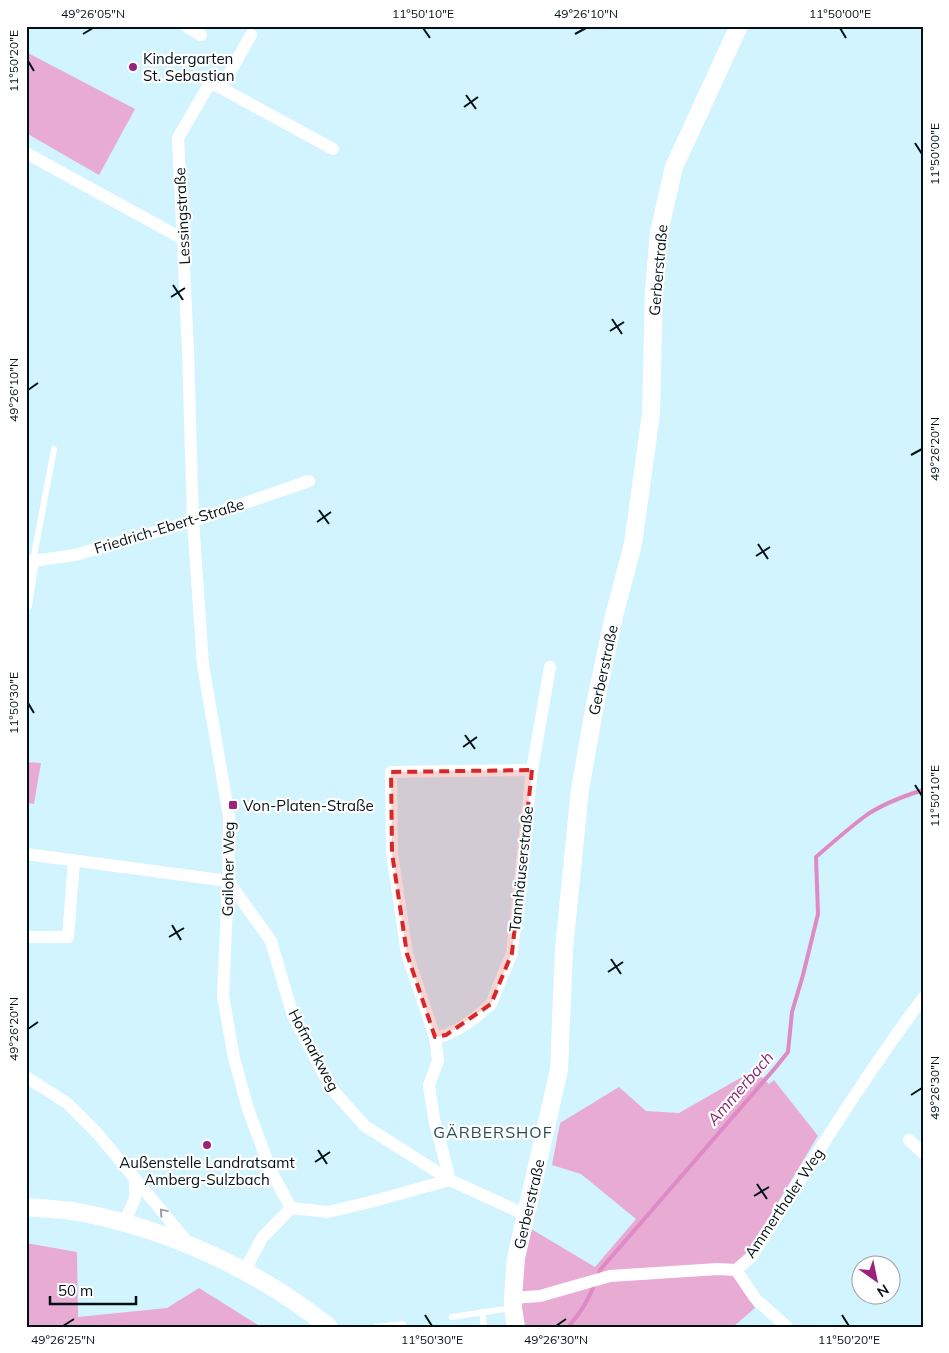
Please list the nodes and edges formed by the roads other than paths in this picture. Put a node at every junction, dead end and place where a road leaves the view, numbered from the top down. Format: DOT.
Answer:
graph roads {
  1 [pos="186,26"];
  2 [pos="739,26"];
  3 [pos="201,35"];
  4 [pos="251,35"];
  5 [pos="221,88"];
  6 [pos="333,149"];
  7 [pos="26,153"];
  8 [pos="183,239"];
  9 [pos="54,449"];
  10 [pos="309,481"];
  11 [pos="193,522"];
  12 [pos="30,562"];
  13 [pos="26,605"];
  14 [pos="550,666"];
  15 [pos="532,770"];
  16 [pos="26,854"];
  17 [pos="74,861"];
  18 [pos="228,881"];
  19 [pos="26,937"];
  20 [pos="923,998"];
  21 [pos="436,1037"];
  22 [pos="26,1077"];
  23 [pos="909,1140"];
  24 [pos="923,1153"];
  25 [pos="135,1179"];
  26 [pos="450,1180"];
  27 [pos="26,1207"];
  28 [pos="291,1208"];
  29 [pos="526,1215"];
  30 [pos="124,1222"];
  31 [pos="190,1245"];
  32 [pos="736,1270"];
  33 [pos="244,1272"];
  34 [pos="513,1303"];
  35 [pos="482,1312"];
  36 [pos="452,1317"];
  37 [pos="403,1324"];
  38 [pos="384,1326"];
  39 [pos="329,1327"];
  40 [pos="376,1327"];
  41 [pos="484,1327"];
  42 [pos="516,1327"];
  43 [pos="787,1327"];
  1 -- 3 [label="street"];
  2 -- 29 [label="street, Gerberstraße"];
  4 -- 5 [label="street"];
  5 -- 6 [label="street"];
  5 -- 8 [label="street, Lessingstraße"];
  7 -- 8 [label="street"];
  8 -- 11 [label="street, Lessingstraße"];
  9 -- 12 [label="lane"];
  10 -- 11 [label="street, Friedrich-Ebert-Straße"];
  11 -- 12 [label="street, Friedrich-Ebert-Straße"];
  11 -- 18 [label="street, Gailoher Weg"];
  12 -- 13 [label="street"];
  14 -- 15 [label="street, Tannhäuserstraße"];
  15 -- 21 [label="street, Tannhäuserstraße"];
  15 -- 21 [label="street"];
  16 -- 17 [label="street"];
  17 -- 18 [label="street"];
  17 -- 19 [label="street"];
  18 -- 26 [label="street, Hofmarkweg"];
  18 -- 28 [label="street, Gailoher Weg"];
  20 -- 32 [label="street, Ammerthaler Weg"];
  21 -- 26 [label="street"];
  22 -- 25 [label="street"];
  23 -- 24 [label="street"];
  25 -- 30 [label="street"];
  31 -- 25 [label="street, one-way"];
  26 -- 28 [label="street"];
  26 -- 29 [label="street, Hofmarkweg"];
  27 -- 30 [label="street"];
  28 -- 33 [label="street"];
  29 -- 34 [label="street, Gerberstraße"];
  30 -- 31 [label="street"];
  31 -- 33 [label="street"];
  32 -- 34 [label="street, Ammerthaler Weg"];
  32 -- 43 [label="street"];
  33 -- 39 [label="street"];
  34 -- 35 [label="lane"];
  34 -- 42 [label="street, Gerberstraße"];
  35 -- 36 [label="lane"];
  35 -- 41 [label="lane"];
  37 -- 38 [label="lane"];
  38 -- 40 [label="lane"];
}
